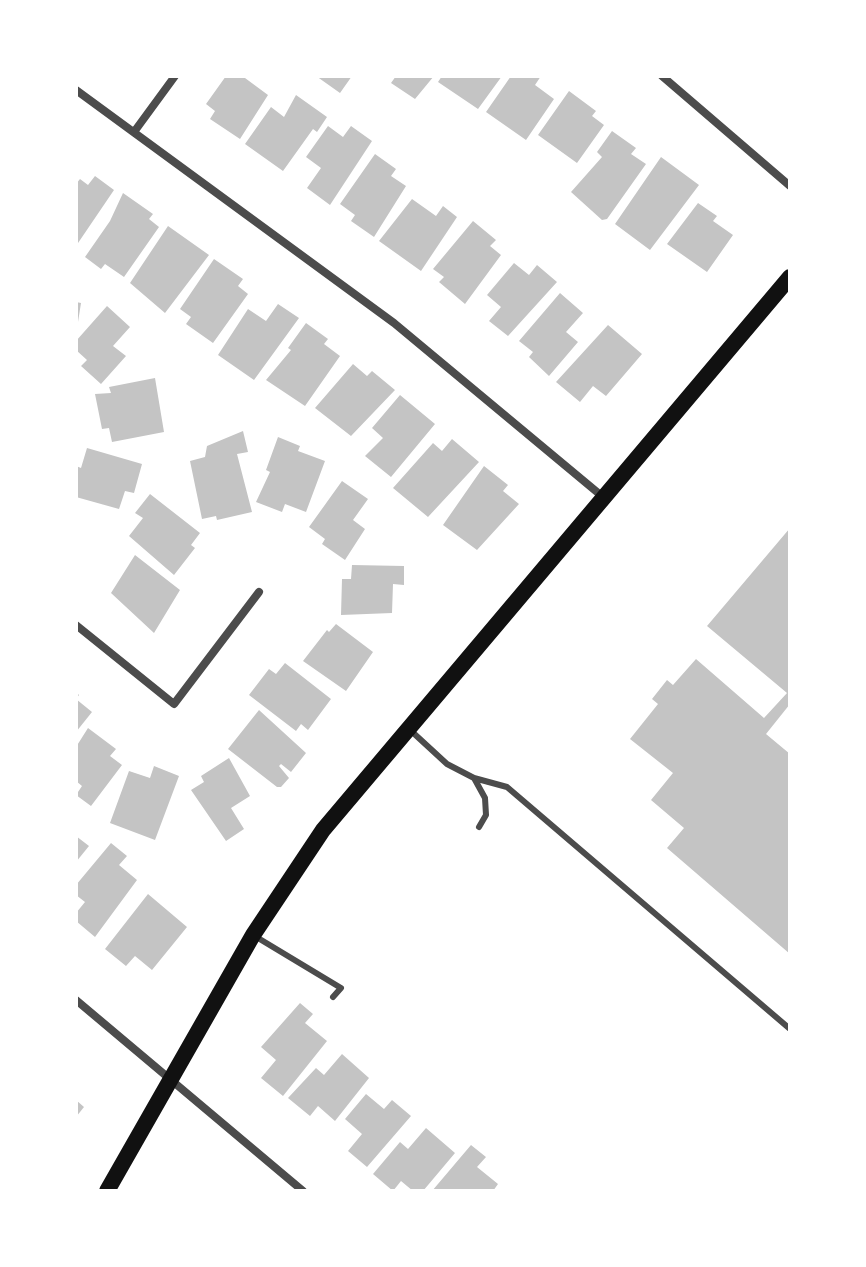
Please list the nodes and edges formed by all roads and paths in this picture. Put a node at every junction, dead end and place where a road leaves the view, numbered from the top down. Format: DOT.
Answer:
graph roads {
  1 [pos="175,76"];
  2 [pos="662,76"];
  3 [pos="76,90"];
  4 [pos="134,132"];
  5 [pos="790,186"];
  6 [pos="790,277"];
  7 [pos="603,497"];
  8 [pos="259,592"];
  9 [pos="76,625"];
  10 [pos="409,728"];
  11 [pos="474,778"];
  12 [pos="479,827"];
  13 [pos="253,935"];
  14 [pos="333,997"];
  15 [pos="76,1000"];
  16 [pos="790,1029"];
  17 [pos="171,1079"];
  18 [pos="107,1191"];
  19 [pos="303,1191"];
  1 -- 4 [label="street"];
  2 -- 5 [label="street"];
  3 -- 4 [label="street"];
  4 -- 7 [label="street"];
  6 -- 7 [label="main road"];
  7 -- 10 [label="main road"];
  8 -- 9 [label="street"];
  10 -- 11 [label="lane"];
  10 -- 13 [label="main road"];
  11 -- 12 [label="lane"];
  11 -- 16 [label="lane"];
  13 -- 14 [label="lane"];
  13 -- 17 [label="main road"];
  15 -- 17 [label="street"];
  17 -- 18 [label="main road"];
  17 -- 19 [label="street"];
}
